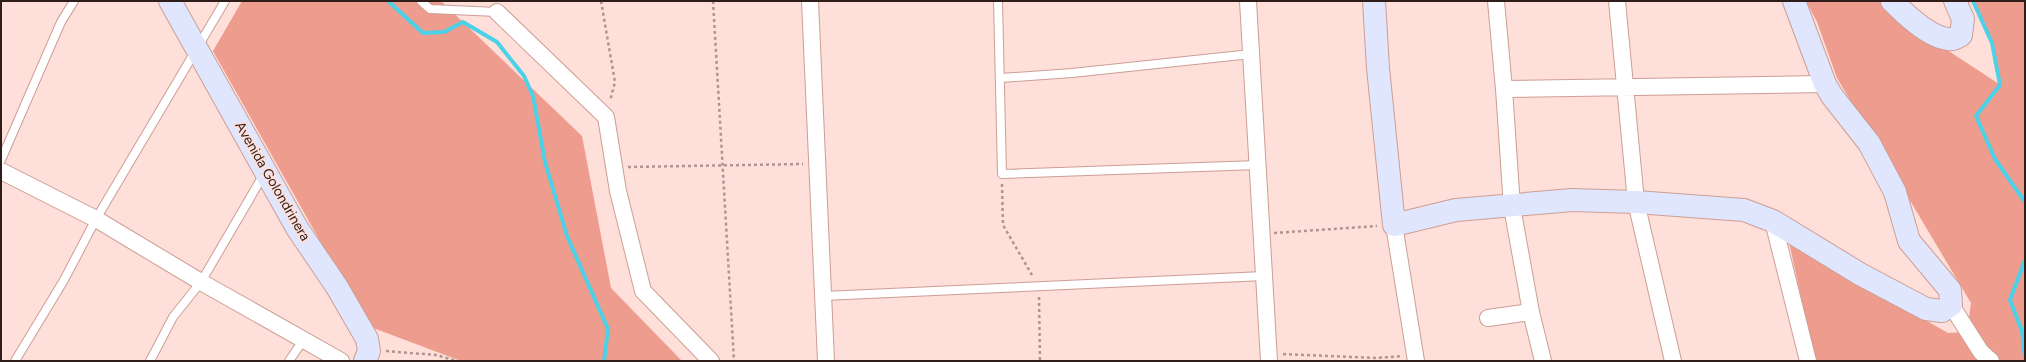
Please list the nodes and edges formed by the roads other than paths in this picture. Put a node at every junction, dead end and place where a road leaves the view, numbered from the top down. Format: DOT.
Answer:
graph roads {
  1 [pos="74,1"];
  2 [pos="170,1"];
  3 [pos="225,1"];
  4 [pos="421,1"];
  5 [pos="810,1"];
  6 [pos="998,1"];
  7 [pos="1248,1"];
  8 [pos="1374,1"];
  9 [pos="1496,1"];
  10 [pos="1617,1"];
  11 [pos="1794,1"];
  12 [pos="1892,1"];
  13 [pos="1954,1"];
  14 [pos="496,12"];
  15 [pos="197,48"];
  16 [pos="1251,54"];
  17 [pos="1000,78"];
  18 [pos="1825,84"];
  19 [pos="1624,86"];
  20 [pos="1504,89"];
  21 [pos="1,160"];
  22 [pos="1258,165"];
  23 [pos="266,170"];
  24 [pos="1,171"];
  25 [pos="1636,202"];
  26 [pos="1512,207"];
  27 [pos="96,219"];
  28 [pos="1773,221"];
  29 [pos="1394,225"];
  30 [pos="1264,276"];
  31 [pos="201,282"];
  32 [pos="823,296"];
  33 [pos="1951,305"];
  34 [pos="1531,312"];
  35 [pos="1488,318"];
  36 [pos="304,339"];
  37 [pos="367,356"];
  38 [pos="1269,357"];
  39 [pos="1416,358"];
  40 [pos="15,361"];
  41 [pos="150,361"];
  42 [pos="289,361"];
  43 [pos="341,361"];
  44 [pos="711,361"];
  45 [pos="826,361"];
  46 [pos="1543,361"];
  47 [pos="1673,361"];
  48 [pos="1808,361"];
  49 [pos="1991,361"];
  1 -- 21 [label="lane"];
  2 -- 15 [label="street, Avenida Golondrinera"];
  3 -- 15 [label="lane"];
  4 -- 14 [label="lane"];
  5 -- 32 [label="street"];
  6 -- 17 [label="lane"];
  7 -- 16 [label="street"];
  8 -- 29 [label="street"];
  9 -- 20 [label="street"];
  10 -- 19 [label="street"];
  11 -- 18 [label="street"];
  12 -- 13 [label="street"];
  14 -- 44 [label="street"];
  15 -- 23 [label="street, Avenida Golondrinera"];
  15 -- 27 [label="lane"];
  16 -- 17 [label="lane"];
  16 -- 22 [label="street"];
  17 -- 22 [label="lane"];
  18 -- 19 [label="street"];
  18 -- 33 [label="street"];
  19 -- 20 [label="street"];
  19 -- 25 [label="street"];
  20 -- 26 [label="street"];
  22 -- 30 [label="street"];
  23 -- 31 [label="lane"];
  23 -- 37 [label="street, Avenida Golondrinera"];
  24 -- 27 [label="street"];
  25 -- 26 [label="street"];
  25 -- 28 [label="street"];
  25 -- 47 [label="street"];
  26 -- 29 [label="street"];
  26 -- 34 [label="street"];
  27 -- 31 [label="street"];
  27 -- 40 [label="lane"];
  28 -- 33 [label="street"];
  28 -- 48 [label="street"];
  29 -- 39 [label="street"];
  30 -- 32 [label="lane"];
  30 -- 38 [label="street"];
  31 -- 36 [label="street"];
  31 -- 41 [label="lane"];
  32 -- 45 [label="street"];
  33 -- 49 [label="street"];
  34 -- 35 [label="street"];
  34 -- 46 [label="street"];
  36 -- 42 [label="lane"];
  36 -- 43 [label="street"];
}
